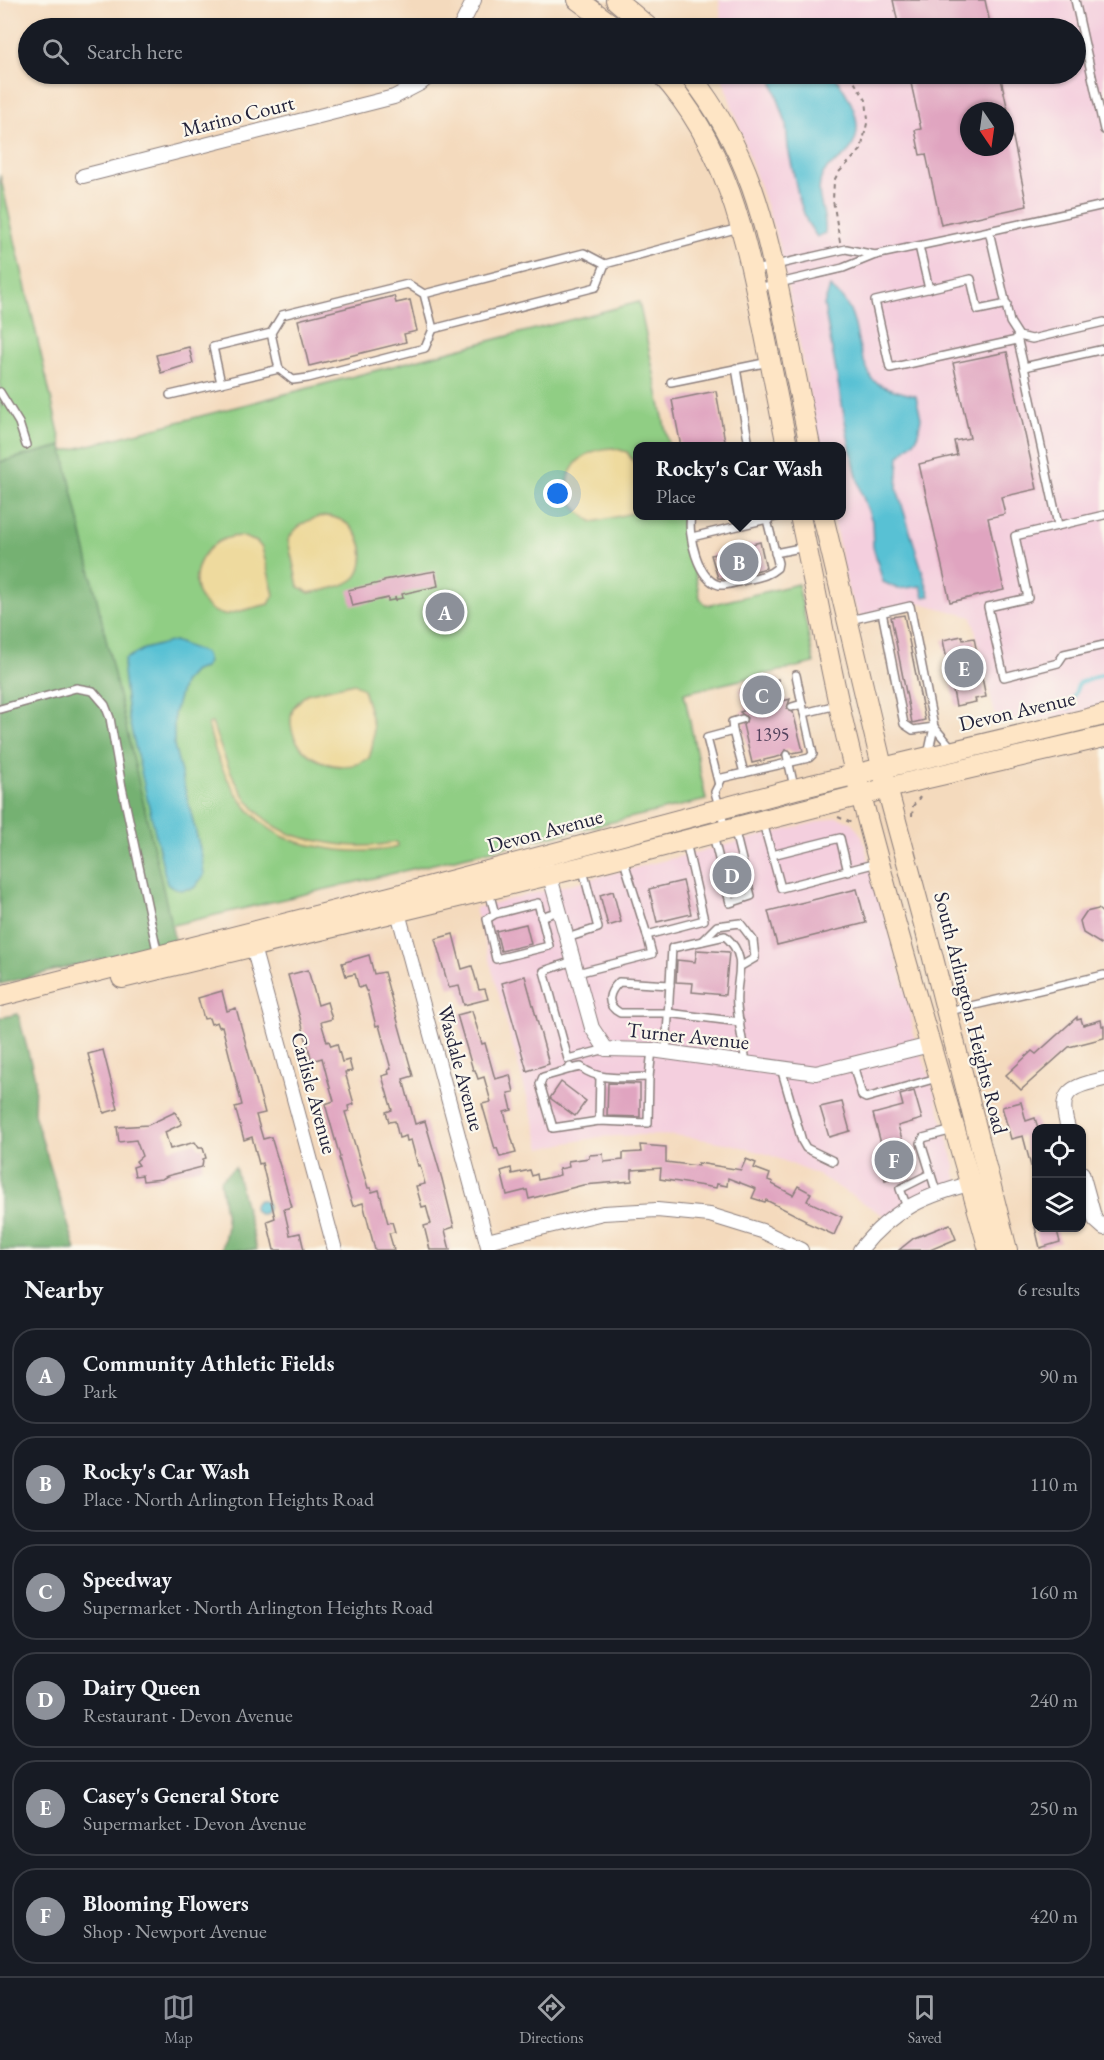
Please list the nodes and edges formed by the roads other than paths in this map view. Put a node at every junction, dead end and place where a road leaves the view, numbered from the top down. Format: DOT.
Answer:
graph roads {
  1 [pos="474,0"];
  2 [pos="578,0"];
  3 [pos="616,0"];
  4 [pos="1075,0"];
  5 [pos="465,18"];
  6 [pos="602,18"];
  7 [pos="637,18"];
  8 [pos="1079,18"];
  9 [pos="1086,49"];
  10 [pos="419,84"];
  11 [pos="669,84"];
  12 [pos="696,84"];
  13 [pos="1104,130"];
  14 [pos="83,176"];
  15 [pos="1104,205"];
  16 [pos="742,227"];
  17 [pos="989,231"];
  18 [pos="919,246"];
  19 [pos="875,255"];
  20 [pos="605,264"];
  21 [pos="776,275"];
  22 [pos="754,279"];
  23 [pos="929,289"];
  24 [pos="424,294"];
  25 [pos="1007,304"];
  26 [pos="1104,322"];
  27 [pos="433,329"];
  28 [pos="1015,329"];
  29 [pos="271,333"];
  30 [pos="1017,340"];
  31 [pos="1104,349"];
  32 [pos="770,362"];
  33 [pos="1023,367"];
  34 [pos="736,368"];
  35 [pos="279,369"];
  36 [pos="671,382"];
  37 [pos="221,383"];
  38 [pos="0,392"];
  39 [pos="170,395"];
  40 [pos="748,442"];
  41 [pos="786,442"];
  42 [pos="809,442"];
  43 [pos="26,445"];
  44 [pos="1104,515"];
  45 [pos="691,520"];
  46 [pos="756,520"];
  47 [pos="768,520"];
  48 [pos="801,520"];
  49 [pos="824,520"];
  50 [pos="1058,525"];
  51 [pos="692,537"];
  52 [pos="807,547"];
  53 [pos="775,553"];
  54 [pos="882,612"];
  55 [pos="848,621"];
  56 [pos="1104,645"];
  57 [pos="796,675"];
  58 [pos="802,704"];
  59 [pos="839,704"];
  60 [pos="792,707"];
  61 [pos="0,709"];
  62 [pos="804,713"];
  63 [pos="1104,715"];
  64 [pos="742,719"];
  65 [pos="934,727"];
  66 [pos="734,731"];
  67 [pos="1103,740"];
  68 [pos="954,750"];
  69 [pos="787,755"];
  70 [pos="928,757"];
  71 [pos="788,763"];
  72 [pos="882,768"];
  73 [pos="744,773"];
  74 [pos="856,775"];
  75 [pos="719,785"];
  76 [pos="887,788"];
  77 [pos="795,789"];
  78 [pos="860,795"];
  79 [pos="720,809"];
  80 [pos="762,820"];
  81 [pos="724,829"];
  82 [pos="686,839"];
  83 [pos="772,855"];
  84 [pos="544,856"];
  85 [pos="622,856"];
  86 [pos="878,862"];
  87 [pos="582,867"];
  88 [pos="848,872"];
  89 [pos="549,875"];
  90 [pos="489,890"];
  91 [pos="395,903"];
  92 [pos="559,911"];
  93 [pos="495,914"];
  94 [pos="542,917"];
  95 [pos="647,935"];
  96 [pos="567,938"];
  97 [pos="702,941"];
  98 [pos="253,947"];
  99 [pos="160,962"];
  100 [pos="741,966"];
  101 [pos="575,967"];
  102 [pos="1104,975"];
  103 [pos="670,985"];
  104 [pos="0,996"];
  105 [pos="0,1009"];
  106 [pos="947,1012"];
  107 [pos="668,1013"];
  108 [pos="740,1022"];
  109 [pos="930,1045"];
  110 [pos="606,1049"];
  111 [pos="659,1051"];
  112 [pos="568,1059"];
  113 [pos="746,1062"];
  114 [pos="853,1064"];
  115 [pos="781,1068"];
  116 [pos="571,1069"];
  117 [pos="600,1076"];
  118 [pos="649,1077"];
  119 [pos="940,1078"];
  120 [pos="1104,1079"];
  121 [pos="599,1122"];
  122 [pos="1067,1124"];
  123 [pos="955,1129"];
  124 [pos="833,1161"];
  125 [pos="930,1174"];
  126 [pos="1083,1178"];
  127 [pos="980,1182"];
  128 [pos="937,1194"];
  129 [pos="907,1207"];
  130 [pos="1104,1228"];
  131 [pos="488,1245"];
  132 [pos="335,1250"];
  133 [pos="801,1250"];
  134 [pos="860,1250"];
  135 [pos="989,1250"];
  136 [pos="1007,1250"];
  1 -- 5 [label="street"];
  2 -- 6 [label="main road"];
  3 -- 7 [label="main road"];
  4 -- 8 [label="lane"];
  9 -- 13 [label="lane"];
  10 -- 14 [label="street, Marino Court"];
  11 -- 16 [label="main road"];
  12 -- 21 [label="main road"];
  15 -- 17 [label="lane"];
  16 -- 20 [label="lane"];
  16 -- 22 [label="main road"];
  17 -- 18 [label="lane"];
  17 -- 25 [label="lane"];
  18 -- 19 [label="lane"];
  18 -- 23 [label="lane"];
  19 -- 21 [label="lane"];
  19 -- 21 [label="lane"];
  20 -- 24 [label="lane"];
  20 -- 27 [label="lane"];
  21 -- 22 [label="lane"];
  21 -- 22 [label="lane"];
  21 -- 42 [label="main road"];
  22 -- 32 [label="main road"];
  23 -- 25 [label="lane"];
  23 -- 30 [label="lane"];
  24 -- 27 [label="lane"];
  24 -- 29 [label="lane"];
  25 -- 28 [label="lane"];
  26 -- 28 [label="lane"];
  27 -- 35 [label="lane"];
  28 -- 30 [label="lane"];
  29 -- 35 [label="lane"];
  29 -- 37 [label="lane"];
  30 -- 33 [label="lane"];
  31 -- 33 [label="lane"];
  32 -- 34 [label="lane"];
  32 -- 41 [label="main road"];
  33 -- 50 [label="lane"];
  34 -- 36 [label="lane"];
  34 -- 40 [label="lane"];
  35 -- 37 [label="lane"];
  37 -- 39 [label="lane"];
  38 -- 43 [label="lane"];
  44 -- 50 [label="lane"];
  45 -- 51 [label="lane"];
  46 -- 51 [label="lane"];
  47 -- 53 [label="lane"];
  48 -- 52 [label="main road, South Arlington Heights Road"];
  49 -- 55 [label="main road, South Arlington Heights Road"];
  50 -- 56 [label="lane"];
  51 -- 53 [label="lane"];
  52 -- 53 [label="lane"];
  52 -- 59 [label="main road, South Arlington Heights Road"];
  54 -- 55 [label="lane"];
  54 -- 65 [label="lane"];
  54 -- 65 [label="lane"];
  55 -- 72 [label="main road, South Arlington Heights Road"];
  57 -- 58 [label="lane"];
  58 -- 60 [label="lane"];
  58 -- 62 [label="lane"];
  59 -- 62 [label="lane"];
  59 -- 74 [label="main road, South Arlington Heights Road"];
  61 -- 99 [label="lane"];
  62 -- 71 [label="lane"];
  63 -- 68 [label="main road, Devon Avenue"];
  64 -- 66 [label="lane"];
  65 -- 68 [label="lane"];
  65 -- 70 [label="lane"];
  66 -- 73 [label="lane"];
  66 -- 75 [label="lane"];
  67 -- 76 [label="main road, Devon Avenue"];
  68 -- 70 [label="main road, Devon Avenue"];
  69 -- 71 [label="lane"];
  70 -- 72 [label="main road, Devon Avenue"];
  71 -- 73 [label="lane"];
  71 -- 77 [label="lane"];
  72 -- 74 [label="main road, Devon Avenue"];
  72 -- 76 [label="main road, South Arlington Heights Road"];
  73 -- 75 [label="lane"];
  74 -- 77 [label="main road, Devon Avenue"];
  74 -- 78 [label="main road, South Arlington Heights Road"];
  75 -- 79 [label="lane"];
  76 -- 78 [label="main road, Devon Avenue"];
  76 -- 106 [label="main road, South Arlington Heights Road"];
  77 -- 79 [label="main road, Devon Avenue"];
  78 -- 80 [label="main road, Devon Avenue"];
  78 -- 86 [label="main road, South Arlington Heights Road"];
  79 -- 81 [label="lane"];
  79 -- 84 [label="main road, Devon Avenue"];
  80 -- 81 [label="main road, Devon Avenue"];
  80 -- 83 [label="lane"];
  81 -- 81 [label="lane"];
  81 -- 82 [label="main road, Devon Avenue"];
  82 -- 85 [label="main road, Devon Avenue"];
  82 -- 95 [label="lane"];
  83 -- 88 [label="lane"];
  83 -- 88 [label="lane"];
  84 -- 89 [label="street, Turner Avenue"];
  84 -- 91 [label="main road, Devon Avenue"];
  85 -- 87 [label="main road, Devon Avenue"];
  85 -- 95 [label="lane"];
  86 -- 88 [label="lane"];
  86 -- 109 [label="main road, South Arlington Heights Road"];
  87 -- 89 [label="main road, Devon Avenue"];
  87 -- 96 [label="lane"];
  89 -- 90 [label="main road, Devon Avenue"];
  89 -- 92 [label="street, Turner Avenue"];
  90 -- 91 [label="main road, Devon Avenue"];
  90 -- 93 [label="lane"];
  91 -- 98 [label="main road, Devon Avenue"];
  91 -- 99 [label="main road, Devon Avenue"];
  91 -- 131 [label="street, Wasdale Avenue"];
  92 -- 94 [label="lane"];
  92 -- 96 [label="street, Turner Avenue"];
  93 -- 94 [label="lane"];
  93 -- 94 [label="lane"];
  95 -- 101 [label="lane"];
  96 -- 101 [label="street, Turner Avenue"];
  97 -- 100 [label="lane"];
  97 -- 100 [label="lane"];
  97 -- 103 [label="lane"];
  98 -- 99 [label="main road, Devon Avenue"];
  98 -- 132 [label="street, Carlisle Avenue"];
  99 -- 104 [label="main road, Devon Avenue"];
  99 -- 105 [label="main road"];
  100 -- 108 [label="lane"];
  101 -- 110 [label="street, Turner Avenue"];
  101 -- 112 [label="lane"];
  102 -- 106 [label="lane"];
  103 -- 107 [label="lane"];
  103 -- 107 [label="lane"];
  106 -- 127 [label="main road, South Arlington Heights Road"];
  107 -- 108 [label="lane"];
  107 -- 111 [label="lane"];
  108 -- 113 [label="lane"];
  109 -- 114 [label="street, Turner Avenue"];
  109 -- 119 [label="main road, South Arlington Heights Road"];
  110 -- 111 [label="street, Turner Avenue"];
  110 -- 112 [label="lane"];
  111 -- 113 [label="street, Turner Avenue"];
  111 -- 118 [label="lane"];
  112 -- 116 [label="lane"];
  113 -- 115 [label="street, Turner Avenue"];
  114 -- 115 [label="street, Turner Avenue"];
  114 -- 119 [label="lane"];
  115 -- 124 [label="lane"];
  116 -- 117 [label="lane"];
  116 -- 121 [label="lane"];
  117 -- 118 [label="lane"];
  117 -- 121 [label="lane"];
  118 -- 121 [label="lane"];
  119 -- 123 [label="main road, South Arlington Heights Road"];
  120 -- 122 [label="street"];
  123 -- 125 [label="lane"];
  123 -- 127 [label="main road, South Arlington Heights Road"];
  125 -- 128 [label="lane"];
  125 -- 129 [label="lane"];
  126 -- 130 [label="street"];
  127 -- 128 [label="street"];
  127 -- 135 [label="main road, South Arlington Heights Road"];
  127 -- 136 [label="main road, South Arlington Heights Road"];
  128 -- 129 [label="street"];
  129 -- 134 [label="street"];
  131 -- 133 [label="street"];
}
